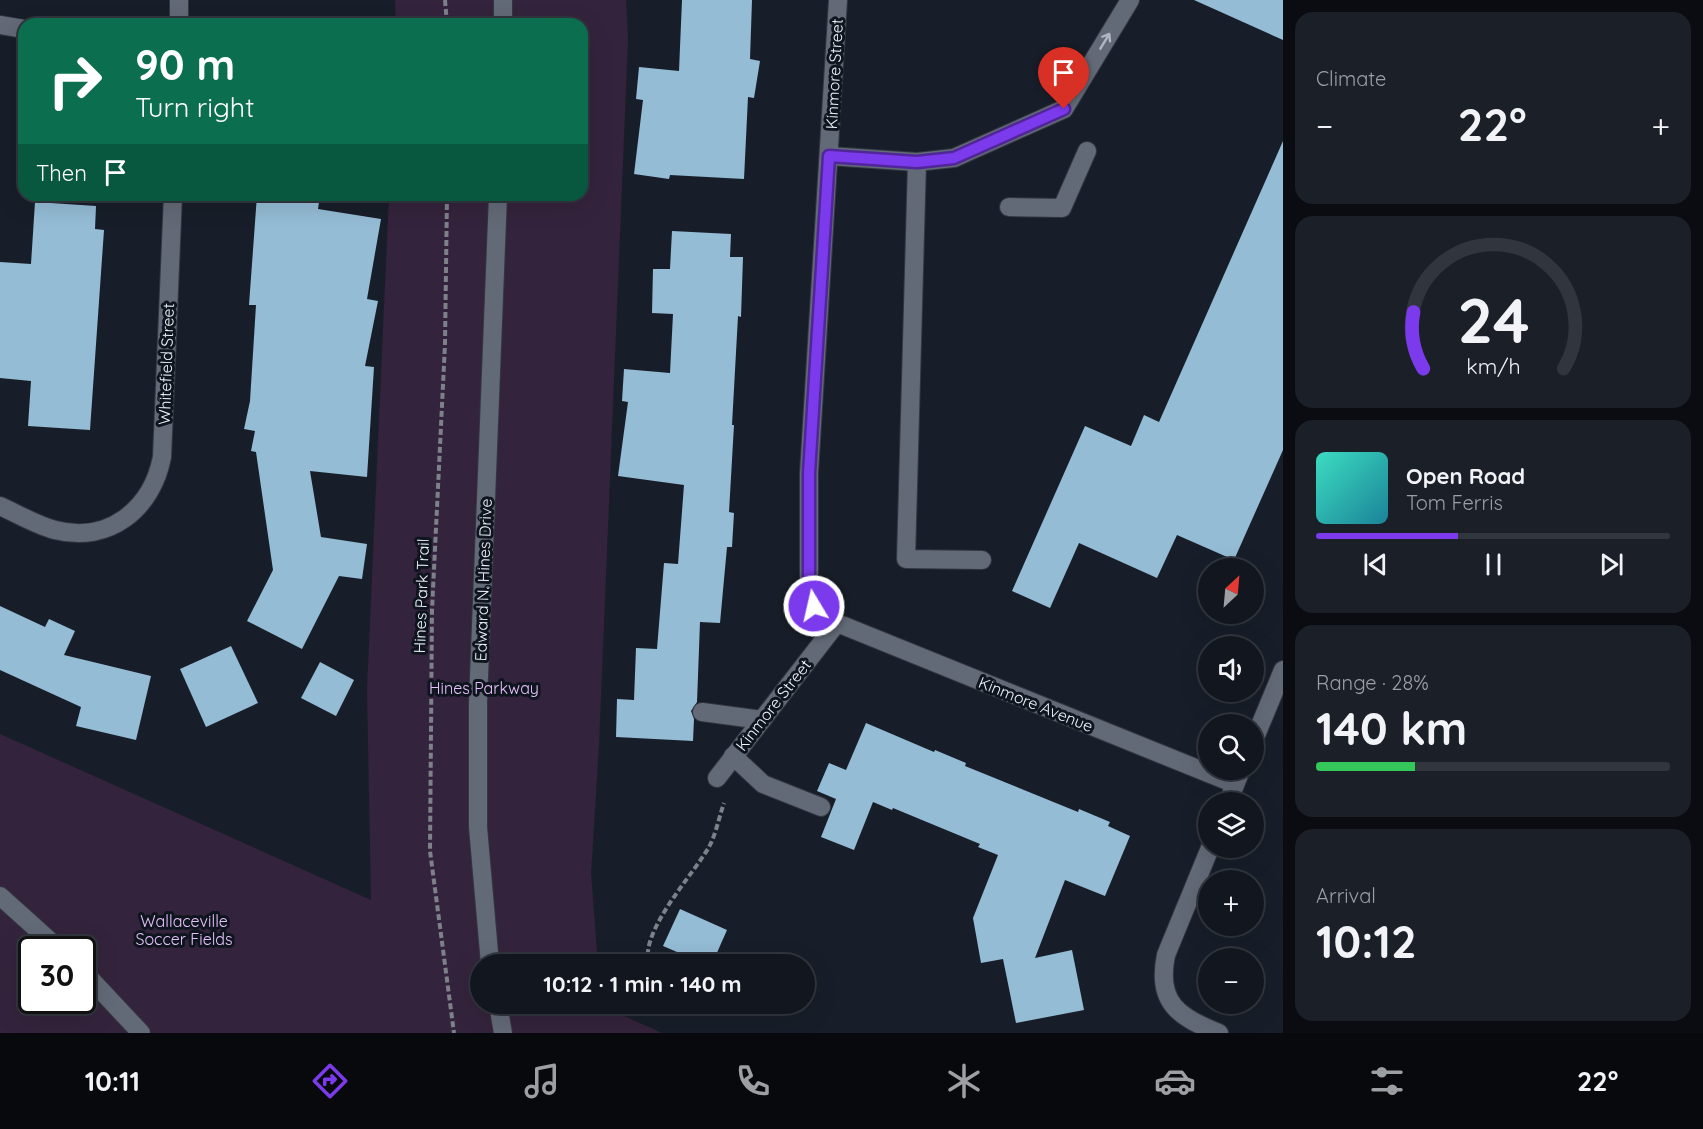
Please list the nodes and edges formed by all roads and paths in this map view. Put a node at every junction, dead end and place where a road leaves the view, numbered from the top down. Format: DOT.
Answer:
graph roads {
  1 [pos="179,0"];
  2 [pos="445,0"];
  3 [pos="503,0"];
  4 [pos="838,0"];
  5 [pos="1130,0"];
  6 [pos="179,18"];
  7 [pos="446,18"];
  8 [pos="503,18"];
  9 [pos="0,25"];
  10 [pos="18,28"];
  11 [pos="1087,151"];
  12 [pos="829,156"];
  13 [pos="917,162"];
  14 [pos="173,201"];
  15 [pos="447,201"];
  16 [pos="498,201"];
  17 [pos="1009,207"];
  18 [pos="0,506"];
  19 [pos="982,560"];
  20 [pos="837,623"];
  21 [pos="1283,670"];
  22 [pos="702,712"];
  23 [pos="1264,716"];
  24 [pos="762,720"];
  25 [pos="734,756"];
  26 [pos="1198,762"];
  27 [pos="717,778"];
  28 [pos="821,807"];
  29 [pos="1206,858"];
  30 [pos="0,896"];
  31 [pos="44,936"];
  32 [pos="489,954"];
  33 [pos="648,954"];
  34 [pos="96,985"];
  35 [pos="500,1014"];
  36 [pos="141,1033"];
  37 [pos="454,1033"];
  38 [pos="503,1033"];
  39 [pos="1219,1033"];
  1 -- 6 [label="street"];
  2 -- 7 [label="path"];
  3 -- 8 [label="street"];
  4 -- 12 [label="street, Kinmore Street"];
  13 -- 5 [label="street, one-way"];
  9 -- 10 [label="street"];
  11 -- 17 [label="street"];
  12 -- 13 [label="street"];
  12 -- 20 [label="street, Kinmore Street"];
  13 -- 19 [label="street"];
  14 -- 18 [label="street, Whitefield Street"];
  15 -- 37 [label="path, Hines Park Trail"];
  16 -- 32 [label="street, Edward N. Hines Drive"];
  20 -- 24 [label="street, Kinmore Street"];
  20 -- 26 [label="street, Kinmore Avenue"];
  21 -- 23 [label="street"];
  22 -- 24 [label="street"];
  24 -- 25 [label="street, Kinmore Street"];
  25 -- 27 [label="street, Kinmore Street"];
  25 -- 28 [label="street"];
  27 -- 33 [label="path"];
  29 -- 39 [label="street"];
  30 -- 31 [label="street"];
  34 -- 36 [label="street"];
  35 -- 38 [label="street"];
}
